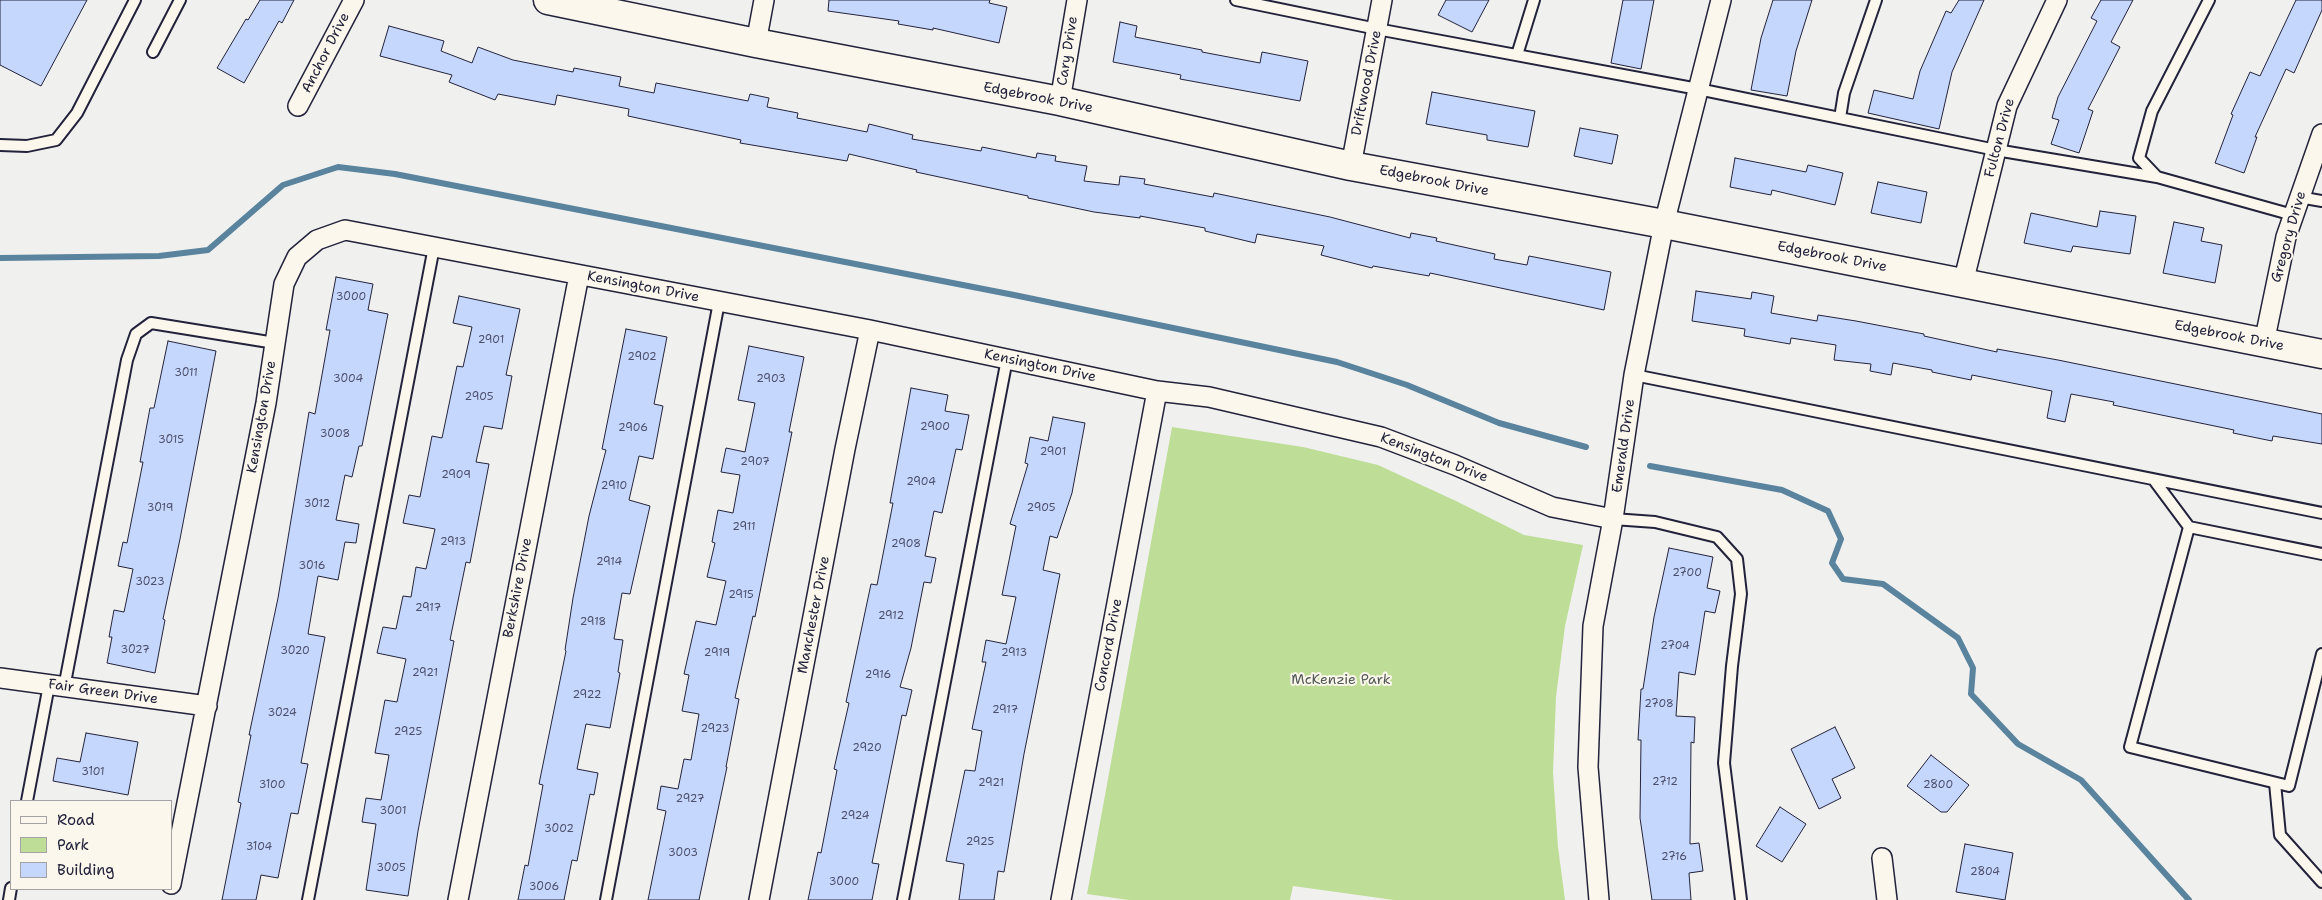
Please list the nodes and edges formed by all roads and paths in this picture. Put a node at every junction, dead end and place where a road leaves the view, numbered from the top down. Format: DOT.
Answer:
graph roads {
  1 [pos="135,0"];
  2 [pos="180,0"];
  3 [pos="354,0"];
  4 [pos="548,0"];
  5 [pos="764,0"];
  6 [pos="1077,0"];
  7 [pos="1236,0"];
  8 [pos="1382,0"];
  9 [pos="1534,0"];
  10 [pos="1721,0"];
  11 [pos="1876,0"];
  12 [pos="2057,0"];
  13 [pos="2209,0"];
  14 [pos="1377,29"];
  15 [pos="756,43"];
  16 [pos="154,52"];
  17 [pos="1517,55"];
  18 [pos="1698,89"];
  19 [pos="1060,101"];
  20 [pos="298,106"];
  21 [pos="1840,118"];
  22 [pos="2322,134"];
  23 [pos="0,145"];
  24 [pos="1996,150"];
  25 [pos="1351,166"];
  26 [pos="2157,176"];
  27 [pos="2299,197"];
  28 [pos="2322,201"];
  29 [pos="2293,215"];
  30 [pos="1664,224"];
  31 [pos="434,247"];
  32 [pos="579,275"];
  33 [pos="1963,283"];
  34 [pos="719,302"];
  35 [pos="870,330"];
  36 [pos="275,343"];
  37 [pos="2264,343"];
  38 [pos="2322,354"];
  39 [pos="1007,359"];
  40 [pos="1634,375"];
  41 [pos="1157,391"];
  42 [pos="2154,480"];
  43 [pos="2322,513"];
  44 [pos="1613,519"];
  45 [pos="2189,527"];
  46 [pos="2322,554"];
  47 [pos="2322,654"];
  48 [pos="0,678"];
  49 [pos="56,686"];
  50 [pos="207,706"];
  51 [pos="2275,783"];
  52 [pos="27,800"];
  53 [pos="1882,858"];
  54 [pos="172,879"];
  55 [pos="2322,882"];
  56 [pos="308,900"];
  57 [pos="458,900"];
  58 [pos="606,900"];
  59 [pos="759,900"];
  60 [pos="903,900"];
  61 [pos="1061,900"];
  62 [pos="1599,900"];
  63 [pos="1741,900"];
  64 [pos="1887,900"];
  1 -- 23 [label="lane"];
  2 -- 16 [label="lane"];
  3 -- 20 [label="street, Anchor Drive"];
  4 -- 15 [label="street, Edgebrook Drive"];
  5 -- 15 [label="street"];
  6 -- 19 [label="street, Cary Drive"];
  7 -- 14 [label="lane"];
  8 -- 14 [label="street, Driftwood Drive"];
  9 -- 17 [label="lane"];
  10 -- 18 [label="street, Emerald Drive"];
  11 -- 21 [label="lane"];
  12 -- 24 [label="street, Fulton Drive"];
  13 -- 26 [label="lane"];
  14 -- 17 [label="lane"];
  14 -- 25 [label="street, Driftwood Drive"];
  15 -- 19 [label="street, Edgebrook Drive"];
  17 -- 18 [label="lane"];
  18 -- 21 [label="lane"];
  18 -- 30 [label="street, Emerald Drive"];
  19 -- 25 [label="street, Edgebrook Drive"];
  21 -- 24 [label="lane"];
  22 -- 27 [label="street, Gregory Drive"];
  24 -- 26 [label="lane"];
  24 -- 33 [label="street, Fulton Drive"];
  25 -- 30 [label="street, Edgebrook Drive"];
  26 -- 29 [label="lane"];
  27 -- 28 [label="lane"];
  27 -- 29 [label="street, Gregory Drive"];
  29 -- 37 [label="street, Gregory Drive"];
  30 -- 33 [label="street, Edgebrook Drive"];
  30 -- 40 [label="street, Emerald Drive"];
  31 -- 32 [label="street, Kensington Drive"];
  31 -- 36 [label="street, Kensington Drive"];
  31 -- 56 [label="lane"];
  32 -- 34 [label="street, Kensington Drive"];
  32 -- 57 [label="street, Berkshire Drive"];
  33 -- 37 [label="street, Edgebrook Drive"];
  34 -- 35 [label="street, Kensington Drive"];
  34 -- 58 [label="lane"];
  35 -- 39 [label="street, Kensington Drive"];
  35 -- 59 [label="street, Manchester Drive"];
  36 -- 49 [label="lane"];
  36 -- 50 [label="street, Kensington Drive"];
  37 -- 38 [label="street, Edgebrook Drive"];
  39 -- 41 [label="street, Kensington Drive"];
  39 -- 60 [label="lane"];
  40 -- 42 [label="lane"];
  40 -- 44 [label="street, Emerald Drive"];
  41 -- 44 [label="street, Kensington Drive"];
  41 -- 61 [label="street, Concord Drive"];
  42 -- 43 [label="lane"];
  42 -- 45 [label="lane"];
  44 -- 62 [label="street, Emerald Drive"];
  44 -- 63 [label="lane"];
  45 -- 46 [label="lane"];
  45 -- 51 [label="lane"];
  47 -- 51 [label="lane"];
  48 -- 49 [label="street, Fair Green Drive"];
  49 -- 50 [label="street, Fair Green Drive"];
  49 -- 52 [label="lane"];
  50 -- 54 [label="street, Kensington Drive"];
  51 -- 55 [label="lane"];
  53 -- 64 [label="street"];
}
